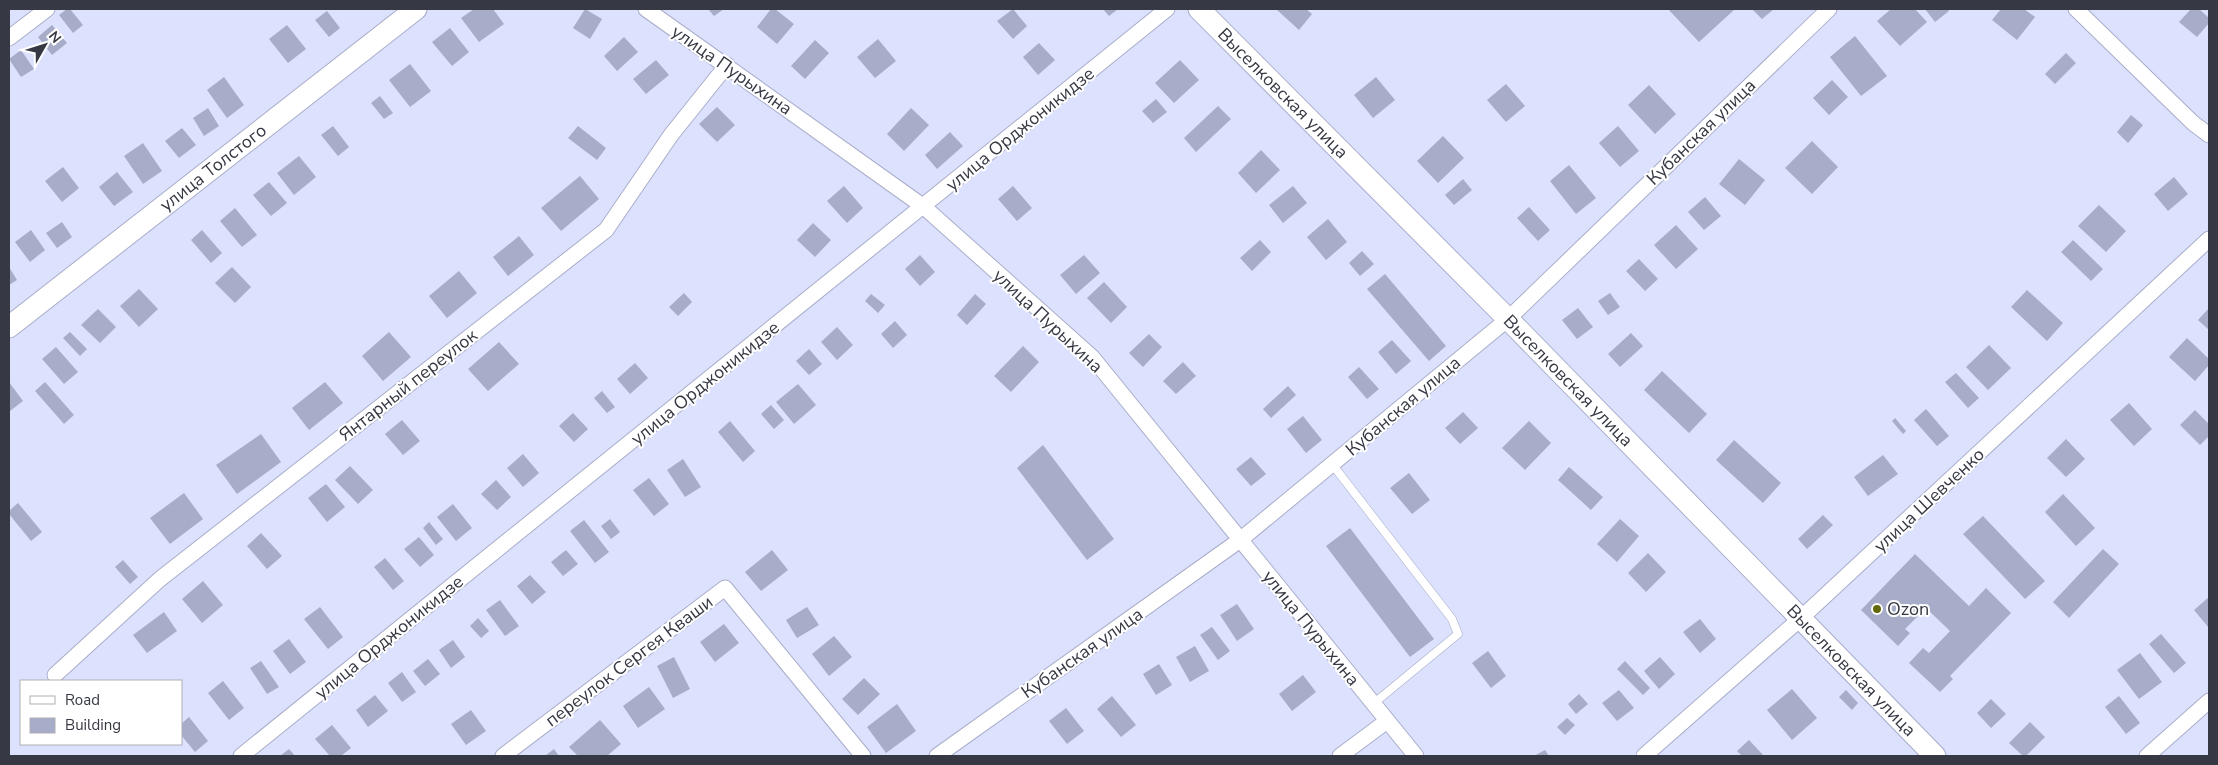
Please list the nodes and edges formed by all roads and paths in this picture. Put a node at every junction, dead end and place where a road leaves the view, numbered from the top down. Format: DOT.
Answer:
graph roads {
  1 [pos="47,9"];
  2 [pos="414,9"];
  3 [pos="646,9"];
  4 [pos="1167,9"];
  5 [pos="1199,9"];
  6 [pos="1829,9"];
  7 [pos="2076,9"];
  8 [pos="9,38"];
  9 [pos="727,65"];
  10 [pos="2209,135"];
  11 [pos="924,207"];
  12 [pos="2209,239"];
  13 [pos="1508,319"];
  14 [pos="9,327"];
  15 [pos="1332,464"];
  16 [pos="1240,540"];
  17 [pos="1800,619"];
  18 [pos="55,675"];
  19 [pos="2209,701"];
  20 [pos="1373,704"];
  21 [pos="1387,721"];
  22 [pos="241,756"];
  23 [pos="503,756"];
  24 [pos="863,756"];
  25 [pos="937,756"];
  26 [pos="1340,756"];
  27 [pos="1416,756"];
  28 [pos="1644,756"];
  29 [pos="1935,756"];
  30 [pos="2148,756"];
  1 -- 8 [label="street"];
  2 -- 14 [label="street, улица Толстого"];
  3 -- 9 [label="street, улица Пурыхина"];
  4 -- 11 [label="street, улица Орджоникидзе"];
  5 -- 13 [label="street, Выселковская улица"];
  6 -- 13 [label="street, Кубанская улица"];
  7 -- 10 [label="street"];
  9 -- 11 [label="street, улица Пурыхина"];
  9 -- 18 [label="street, Янтарный переулок"];
  11 -- 16 [label="street, улица Пурыхина"];
  11 -- 22 [label="street, улица Орджоникидзе"];
  12 -- 17 [label="street, улица Шевченко"];
  13 -- 15 [label="street, Кубанская улица"];
  13 -- 17 [label="street, Выселковская улица"];
  15 -- 16 [label="street, Кубанская улица"];
  15 -- 20 [label="lane"];
  16 -- 20 [label="street, улица Пурыхина"];
  16 -- 25 [label="street, Кубанская улица"];
  17 -- 28 [label="street, улица Шевченко"];
  17 -- 29 [label="street, Выселковская улица"];
  19 -- 30 [label="street"];
  20 -- 21 [label="street, улица Пурыхина"];
  21 -- 26 [label="street"];
  21 -- 27 [label="street, улица Пурыхина"];
  23 -- 24 [label="street, переулок Сергея Кваши"];
}
